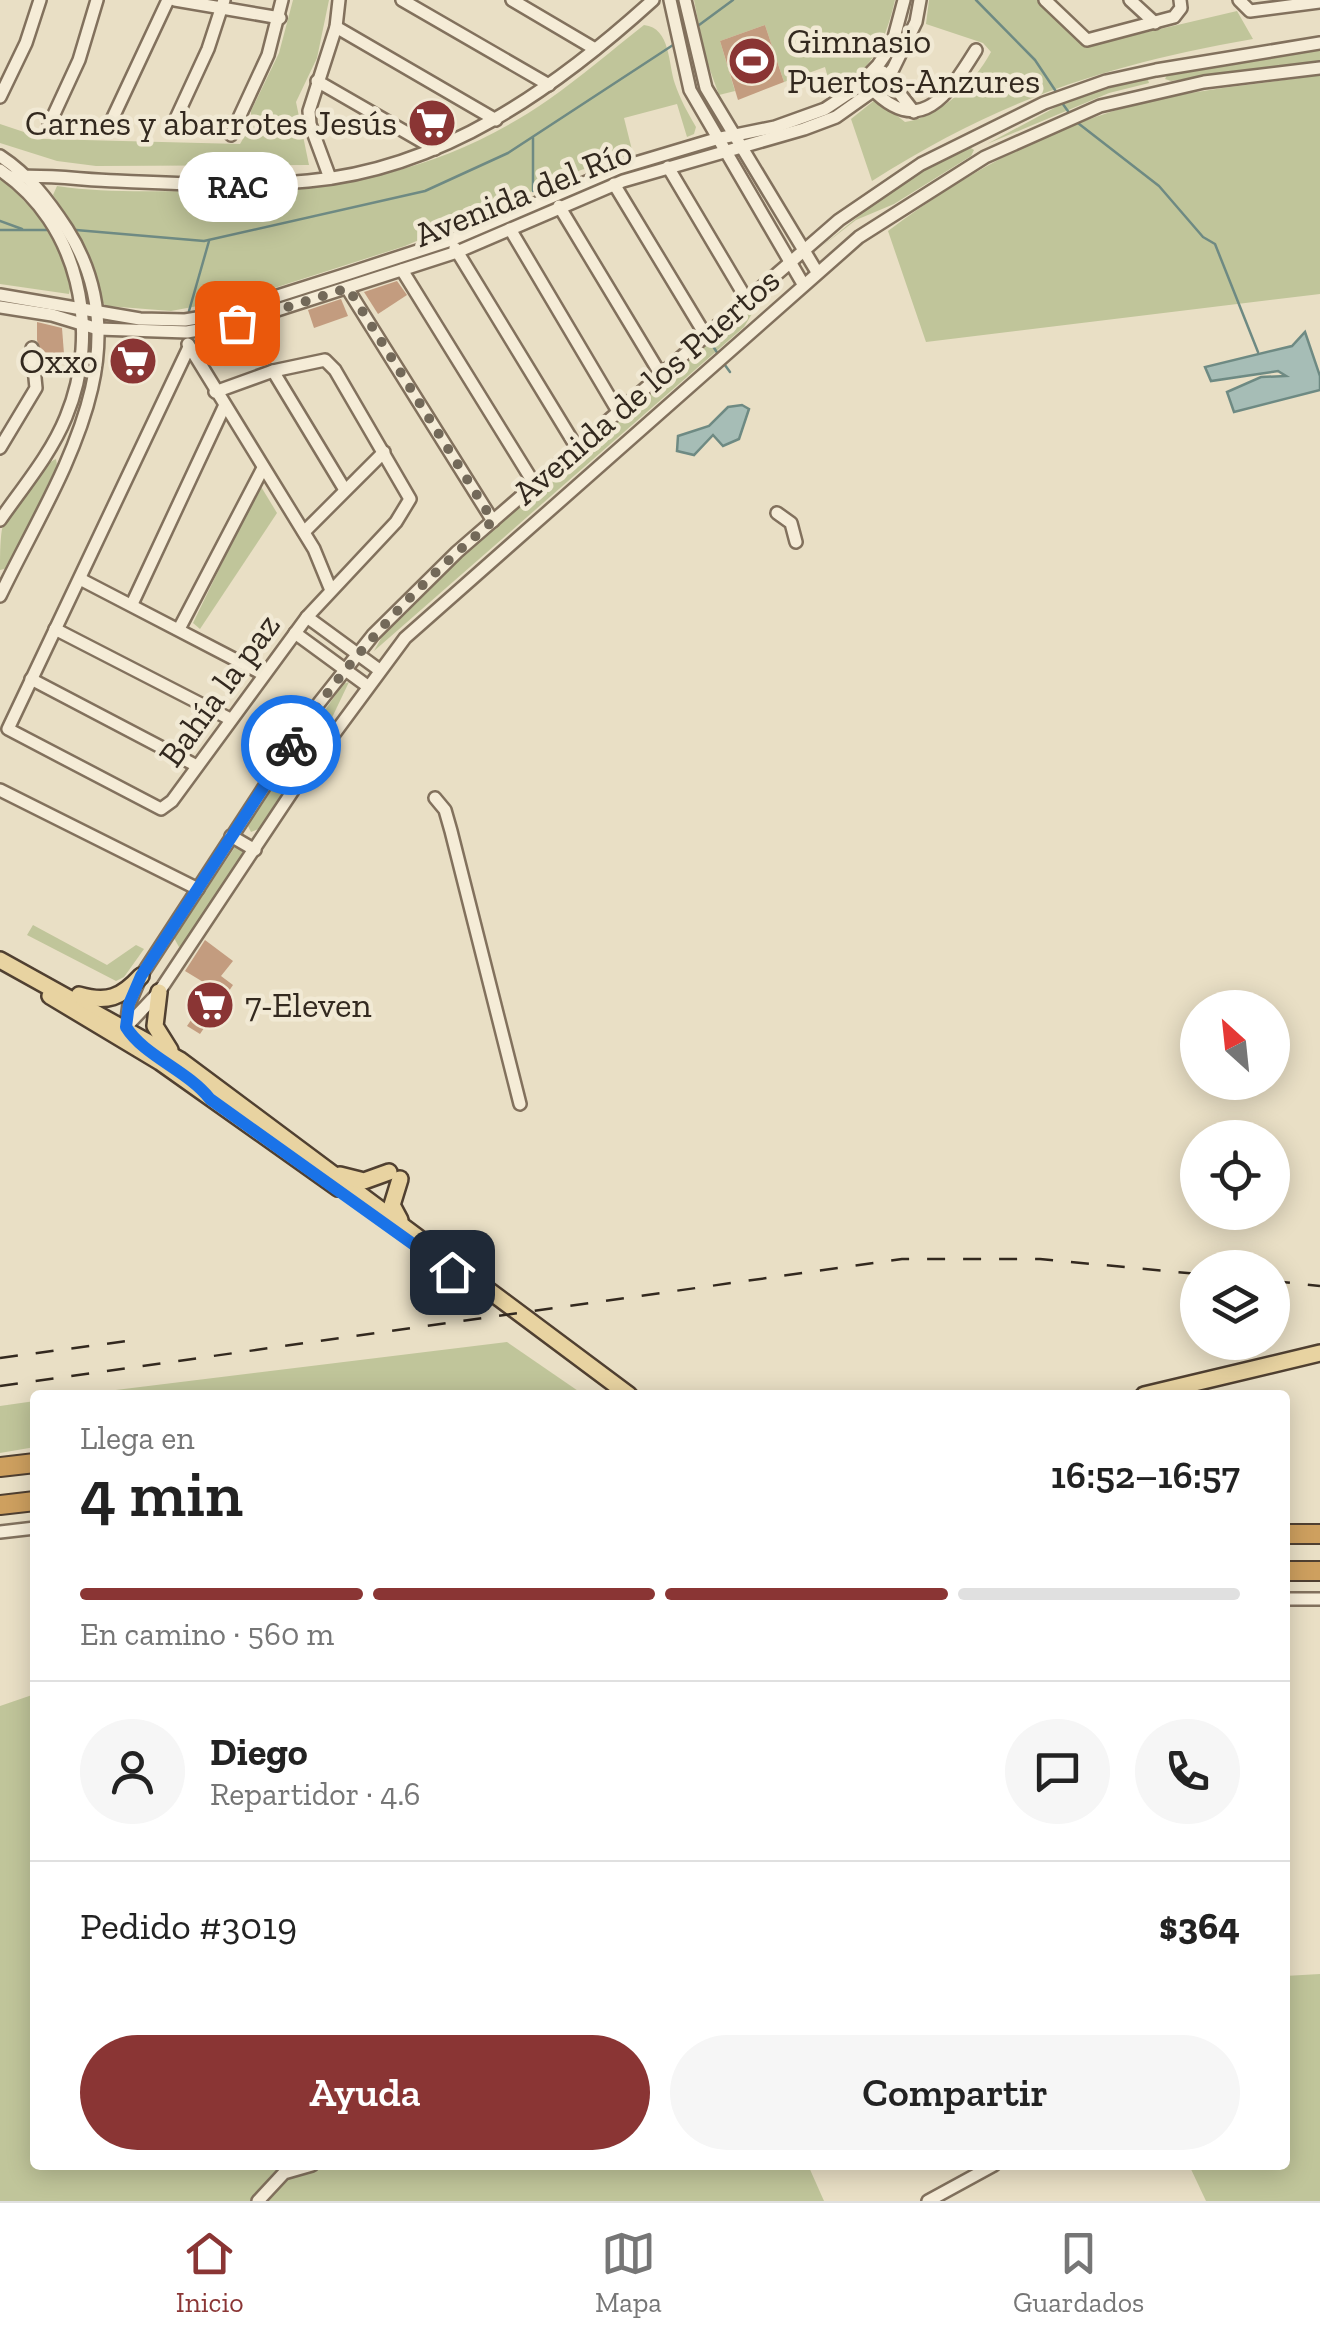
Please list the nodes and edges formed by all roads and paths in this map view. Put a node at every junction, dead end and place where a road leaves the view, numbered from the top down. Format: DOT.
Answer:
graph roads {
  1 [pos="40,0"];
  2 [pos="97,0"];
  3 [pos="172,0"];
  4 [pos="282,0"];
  5 [pos="339,0"];
  6 [pos="402,0"];
  7 [pos="512,0"];
  8 [pos="628,0"];
  9 [pos="670,0"];
  10 [pos="685,0"];
  11 [pos="904,0"];
  12 [pos="920,0"];
  13 [pos="1045,0"];
  14 [pos="1130,0"];
  15 [pos="1180,0"];
  16 [pos="1240,0"];
  17 [pos="1297,2"];
  18 [pos="1320,2"];
  19 [pos="648,4"];
  20 [pos="223,5"];
  21 [pos="280,18"];
  22 [pos="1156,24"];
  23 [pos="336,27"];
  24 [pos="1320,43"];
  25 [pos="595,48"];
  26 [pos="695,48"];
  27 [pos="976,50"];
  28 [pos="681,52"];
  29 [pos="878,66"];
  30 [pos="1320,68"];
  31 [pos="1156,70"];
  32 [pos="887,77"];
  33 [pos="318,81"];
  34 [pos="549,85"];
  35 [pos="870,85"];
  36 [pos="1158,90"];
  37 [pos="0,97"];
  38 [pos="914,112"];
  39 [pos="496,120"];
  40 [pos="50,125"];
  41 [pos="109,126"];
  42 [pos="172,127"];
  43 [pos="974,134"];
  44 [pos="231,135"];
  45 [pos="736,140"];
  46 [pos="719,144"];
  47 [pos="435,149"];
  48 [pos="0,156"];
  49 [pos="985,156"];
  50 [pos="668,167"];
  51 [pos="5,173"];
  52 [pos="27,176"];
  53 [pos="619,177"];
  54 [pos="330,178"];
  55 [pos="560,206"];
  56 [pos="510,229"];
  57 [pos="454,246"];
  58 [pos="803,250"];
  59 [pos="790,263"];
  60 [pos="402,270"];
  61 [pos="817,272"];
  62 [pos="803,284"];
  63 [pos="348,288"];
  64 [pos="0,294"];
  65 [pos="748,300"];
  66 [pos="0,307"];
  67 [pos="82,308"];
  68 [pos="95,312"];
  69 [pos="82,326"];
  70 [pos="186,326"];
  71 [pos="98,330"];
  72 [pos="706,336"];
  73 [pos="189,346"];
  74 [pos="32,348"];
  75 [pos="273,371"];
  76 [pos="661,376"];
  77 [pos="215,392"];
  78 [pos="224,407"];
  79 [pos="619,412"];
  80 [pos="0,419"];
  81 [pos="4,443"];
  82 [pos="577,448"];
  83 [pos="49,449"];
  84 [pos="384,452"];
  85 [pos="68,458"];
  86 [pos="263,468"];
  87 [pos="535,485"];
  88 [pos="345,490"];
  89 [pos="777,513"];
  90 [pos="0,520"];
  91 [pos="493,521"];
  92 [pos="304,532"];
  93 [pos="796,542"];
  94 [pos="4,576"];
  95 [pos="80,579"];
  96 [pos="330,588"];
  97 [pos="0,595"];
  98 [pos="132,604"];
  99 [pos="306,616"];
  100 [pos="55,629"];
  101 [pos="179,629"];
  102 [pos="295,633"];
  103 [pos="357,654"];
  104 [pos="344,670"];
  105 [pos="378,670"];
  106 [pos="263,674"];
  107 [pos="32,679"];
  108 [pos="366,685"];
  109 [pos="230,719"];
  110 [pos="197,766"];
  111 [pos="0,790"];
  112 [pos="435,798"];
  113 [pos="231,836"];
  114 [pos="255,850"];
  115 [pos="198,889"];
  116 [pos="2,954"];
  117 [pos="0,970"];
  118 [pos="141,976"];
  119 [pos="37,982"];
  120 [pos="159,992"];
  121 [pos="96,999"];
  122 [pos="126,1027"];
  123 [pos="180,1060"];
  124 [pos="210,1099"];
  125 [pos="520,1104"];
  126 [pos="332,1172"];
  127 [pos="410,1230"];
  128 [pos="1320,1353"];
  129 [pos="613,1390"];
  130 [pos="621,1390"];
  131 [pos="1165,1390"];
  132 [pos="30,1464"];
  133 [pos="0,1467"];
  134 [pos="30,1502"];
  135 [pos="0,1505"];
  136 [pos="30,1529"];
  137 [pos="0,1532"];
  138 [pos="1290,1534"];
  139 [pos="1320,1534"];
  140 [pos="1290,1570"];
  141 [pos="1320,1570"];
  142 [pos="1290,1599"];
  143 [pos="1320,1599"];
  144 [pos="294,2170"];
  145 [pos="985,2170"];
  146 [pos="258,2201"];
  147 [pos="928,2201"];
  1 -- 37 [label="street"];
  2 -- 40 [label="street"];
  3 -- 20 [label="street"];
  3 -- 41 [label="street"];
  4 -- 21 [label="street"];
  5 -- 23 [label="street"];
  6 -- 34 [label="street"];
  7 -- 25 [label="street"];
  8 -- 19 [label="street"];
  9 -- 28 [label="street"];
  10 -- 26 [label="street"];
  11 -- 29 [label="street, Avenida del Río"];
  12 -- 32 [label="street, Avenida del Río"];
  13 -- 22 [label="street"];
  14 -- 22 [label="street"];
  15 -- 22 [label="street"];
  16 -- 17 [label="street"];
  17 -- 18 [label="street"];
  19 -- 25 [label="street"];
  20 -- 21 [label="street"];
  20 -- 42 [label="street"];
  21 -- 44 [label="street"];
  23 -- 33 [label="street"];
  23 -- 39 [label="street"];
  24 -- 31 [label="street, Avenida de los Puertos"];
  25 -- 34 [label="street"];
  26 -- 28 [label="street"];
  26 -- 45 [label="street"];
  27 -- 38 [label="street"];
  28 -- 46 [label="street"];
  29 -- 32 [label="street"];
  29 -- 35 [label="street, Avenida del Río"];
  30 -- 36 [label="street, Avenida de los Puertos"];
  31 -- 36 [label="street"];
  31 -- 43 [label="street, Avenida de los Puertos"];
  32 -- 35 [label="street, Avenida del Río"];
  32 -- 38 [label="street"];
  33 -- 47 [label="street"];
  33 -- 54 [label="street"];
  34 -- 39 [label="street"];
  35 -- 38 [label="street"];
  35 -- 45 [label="street, Avenida del Río"];
  36 -- 49 [label="street, Avenida de los Puertos"];
  39 -- 47 [label="street"];
  43 -- 49 [label="street"];
  43 -- 58 [label="street, Avenida de los Puertos"];
  45 -- 46 [label="street, Avenida del Río"];
  45 -- 58 [label="street"];
  46 -- 50 [label="street, Avenida del Río"];
  46 -- 53 [label="street, Avenida del Río"];
  46 -- 59 [label="street"];
  47 -- 54 [label="street"];
  48 -- 52 [label="street"];
  49 -- 61 [label="street, Avenida de los Puertos"];
  50 -- 53 [label="street, Avenida del Río"];
  50 -- 65 [label="street"];
  51 -- 52 [label="street"];
  51 -- 67 [label="street"];
  52 -- 54 [label="street"];
  52 -- 68 [label="street"];
  53 -- 55 [label="street, Avenida del Río"];
  53 -- 57 [label="street, Avenida del Río"];
  53 -- 72 [label="street"];
  55 -- 56 [label="street, Avenida del Río"];
  55 -- 76 [label="street"];
  56 -- 57 [label="street, Avenida del Río"];
  56 -- 79 [label="street"];
  57 -- 60 [label="street, Avenida del Río"];
  57 -- 70 [label="street, Avenida del Río"];
  57 -- 82 [label="street"];
  58 -- 59 [label="street, Avenida de los Puertos"];
  58 -- 61 [label="street"];
  59 -- 62 [label="street"];
  59 -- 65 [label="street, Avenida de los Puertos"];
  60 -- 63 [label="street, Avenida del Río"];
  60 -- 87 [label="street"];
  61 -- 62 [label="street, Avenida de los Puertos"];
  62 -- 105 [label="street, Avenida de los Puertos"];
  63 -- 70 [label="street, Avenida del Río"];
  63 -- 91 [label="street"];
  64 -- 67 [label="street, Avenida del Río"];
  65 -- 72 [label="street, Avenida de los Puertos"];
  66 -- 69 [label="street, Avenida del Río"];
  67 -- 68 [label="street, Avenida del Río"];
  67 -- 69 [label="street"];
  68 -- 70 [label="street, Avenida del Río"];
  68 -- 71 [label="street"];
  69 -- 71 [label="street, Avenida del Río"];
  69 -- 83 [label="street"];
  70 -- 71 [label="street, Avenida del Río"];
  70 -- 73 [label="street"];
  71 -- 85 [label="street"];
  72 -- 76 [label="street, Avenida de los Puertos"];
  73 -- 77 [label="street"];
  73 -- 95 [label="street, Bahía la paz"];
  74 -- 81 [label="street"];
  75 -- 77 [label="street, Bahía la paz"];
  75 -- 84 [label="street, Bahía la paz"];
  75 -- 88 [label="street"];
  76 -- 79 [label="street, Avenida de los Puertos"];
  77 -- 78 [label="street"];
  78 -- 86 [label="street"];
  78 -- 98 [label="street"];
  79 -- 82 [label="street, Avenida de los Puertos"];
  80 -- 81 [label="street"];
  82 -- 87 [label="street, Avenida de los Puertos"];
  83 -- 85 [label="street"];
  83 -- 90 [label="street"];
  84 -- 88 [label="street"];
  84 -- 96 [label="street, Bahía la paz"];
  85 -- 94 [label="street"];
  86 -- 92 [label="street"];
  86 -- 101 [label="street"];
  87 -- 91 [label="street, Avenida de los Puertos"];
  88 -- 92 [label="street"];
  89 -- 93 [label="street"];
  91 -- 103 [label="street, Avenida de los Puertos"];
  92 -- 96 [label="street"];
  94 -- 97 [label="street"];
  95 -- 98 [label="street"];
  95 -- 100 [label="street, Bahía la paz"];
  96 -- 99 [label="street, Bahía la paz"];
  98 -- 101 [label="street"];
  99 -- 102 [label="street, Bahía la paz"];
  99 -- 103 [label="street"];
  100 -- 107 [label="street, Bahía la paz"];
  100 -- 109 [label="street"];
  101 -- 106 [label="street"];
  102 -- 104 [label="street"];
  102 -- 106 [label="street, Bahía la paz"];
  103 -- 104 [label="street, Avenida de los Puertos"];
  103 -- 105 [label="street"];
  104 -- 108 [label="street"];
  104 -- 113 [label="street, Avenida de los Puertos"];
  105 -- 108 [label="street, Avenida de los Puertos"];
  106 -- 109 [label="street, Bahía la paz"];
  107 -- 110 [label="street"];
  107 -- 110 [label="street, Bahía la paz"];
  108 -- 114 [label="street, Avenida de los Puertos"];
  109 -- 110 [label="street, Bahía la paz"];
  111 -- 115 [label="street"];
  112 -- 125 [label="street"];
  113 -- 114 [label="street"];
  113 -- 115 [label="street, Avenida de los Puertos"];
  114 -- 120 [label="street, Avenida de los Puertos"];
  115 -- 118 [label="street, Avenida de los Puertos"];
  116 -- 119 [label="main road"];
  116 -- 121 [label="main road"];
  117 -- 119 [label="main road"];
  118 -- 121 [label="main road"];
  118 -- 122 [label="street, Avenida de los Puertos"];
  119 -- 121 [label="main road"];
  119 -- 122 [label="main road"];
  119 -- 124 [label="main road"];
  120 -- 122 [label="street, Avenida de los Puertos"];
  120 -- 123 [label="main road"];
  122 -- 123 [label="main road"];
  122 -- 124 [label="main road"];
  123 -- 126 [label="main road"];
  124 -- 129 [label="main road"];
  126 -- 127 [label="main road"];
  126 -- 127 [label="main road"];
  127 -- 130 [label="main road"];
  128 -- 131 [label="main road"];
  132 -- 133 [label="highway"];
  134 -- 135 [label="highway"];
  136 -- 137 [label="street"];
  138 -- 139 [label="highway"];
  140 -- 141 [label="highway"];
  142 -- 143 [label="street"];
  144 -- 146 [label="street"];
  145 -- 147 [label="street"];
}
